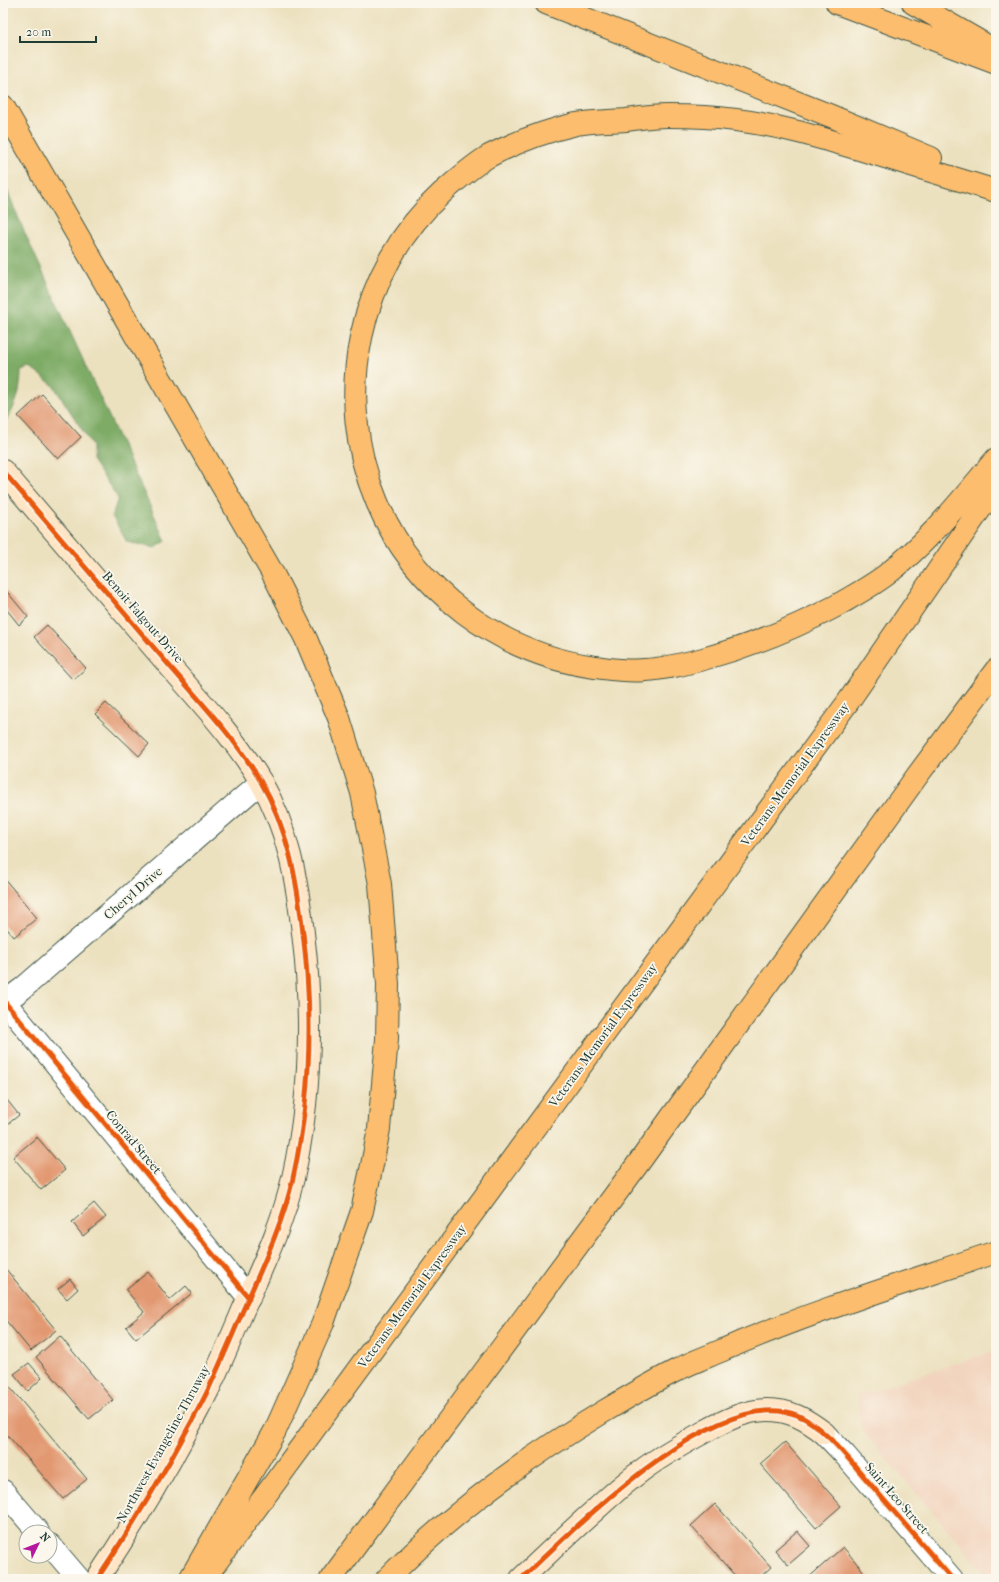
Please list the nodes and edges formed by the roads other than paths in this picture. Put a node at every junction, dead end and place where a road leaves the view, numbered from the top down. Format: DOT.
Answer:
graph roads {
  1 [pos="546,3"];
  2 [pos="837,3"];
  3 [pos="913,3"];
  4 [pos="996,51"];
  5 [pos="996,63"];
  6 [pos="3,106"];
  7 [pos="996,186"];
  8 [pos="996,190"];
  9 [pos="996,459"];
  10 [pos="3,472"];
  11 [pos="996,486"];
  12 [pos="996,670"];
  13 [pos="261,782"];
  14 [pos="3,1002"];
  15 [pos="996,1252"];
  16 [pos="249,1298"];
  17 [pos="3,1491"];
  18 [pos="31,1524"];
  19 [pos="58,1555"];
  20 [pos="79,1579"];
  21 [pos="97,1579"];
  22 [pos="190,1579"];
  23 [pos="204,1579"];
  24 [pos="331,1579"];
  25 [pos="387,1579"];
  26 [pos="521,1579"];
  27 [pos="952,1579"];
  1 -- 7 [label="highway"];
  2 -- 5 [label="highway"];
  3 -- 4 [label="highway"];
  6 -- 22 [label="highway"];
  8 -- 9 [label="highway"];
  10 -- 13 [label="street, Benoit Falgout Drive"];
  11 -- 23 [label="highway, Veterans Memorial Expressway"];
  12 -- 24 [label="highway"];
  13 -- 14 [label="street, Cheryl Drive"];
  13 -- 16 [label="street, Northwest Evangeline Thruway"];
  14 -- 16 [label="street, Conrad Street"];
  15 -- 25 [label="highway"];
  16 -- 21 [label="street, Northwest Evangeline Thruway"];
  17 -- 18 [label="street"];
  19 -- 20 [label="street"];
  26 -- 27 [label="street, Saint Leo Street"];
}
